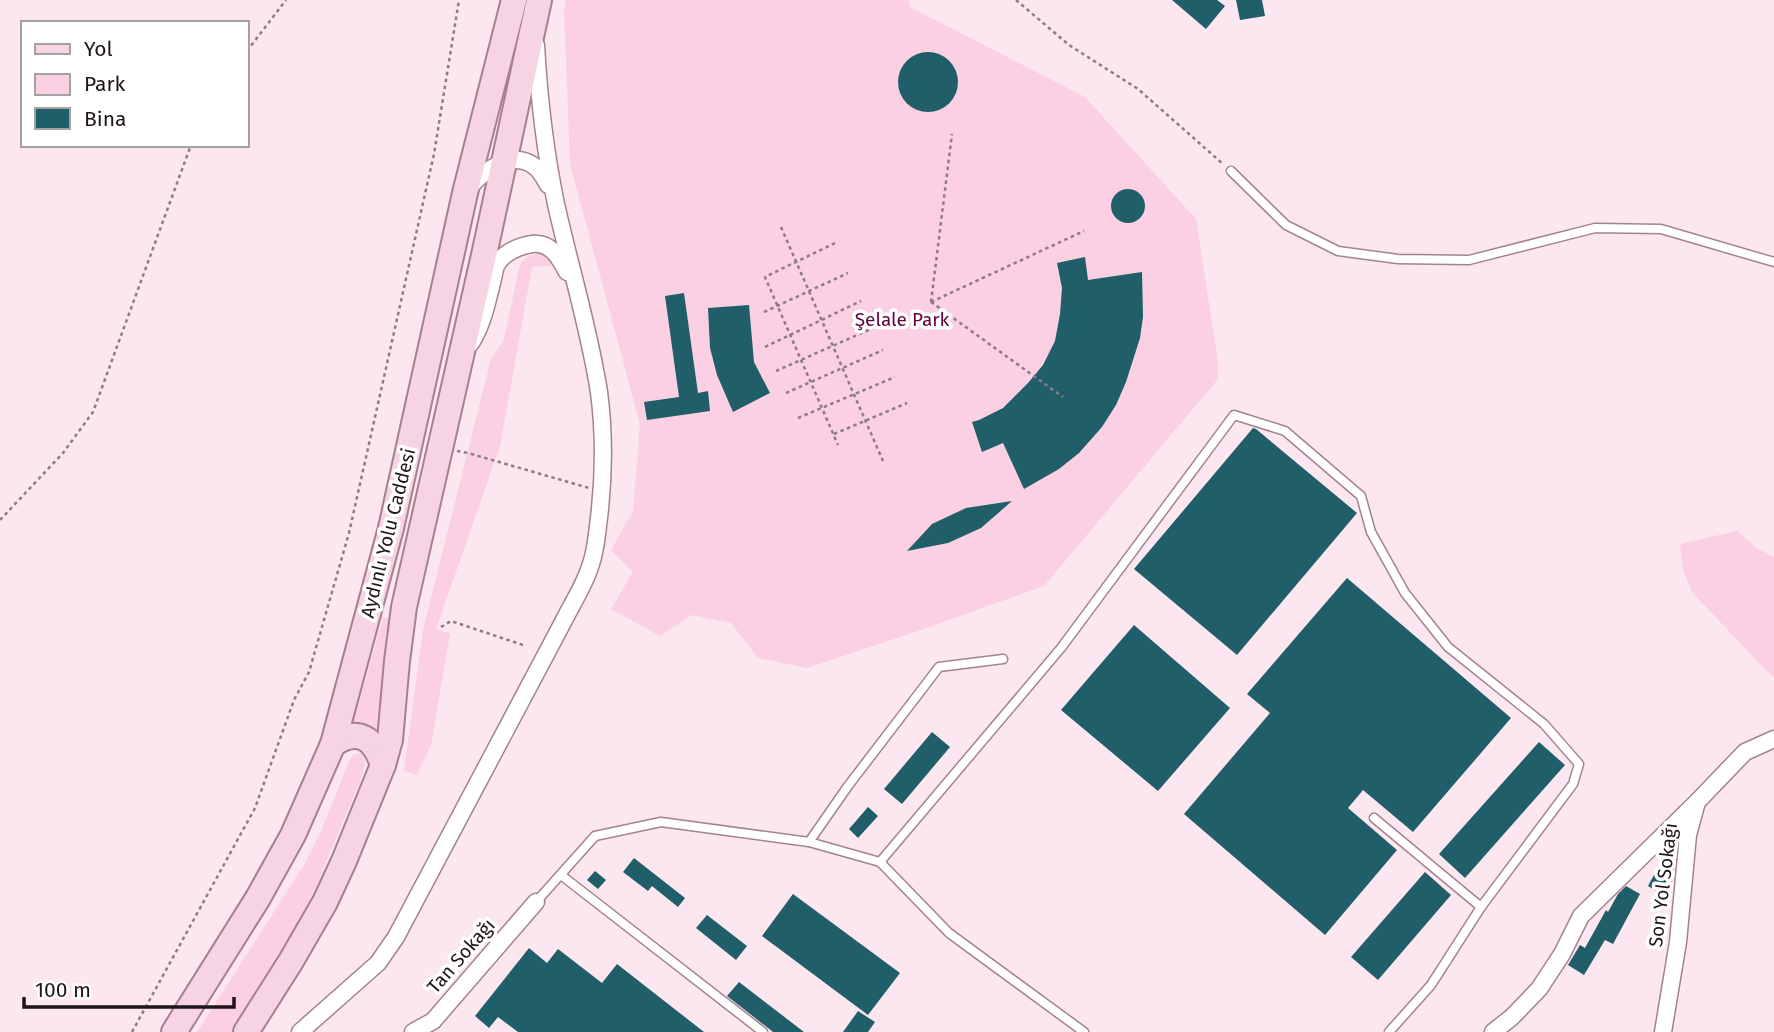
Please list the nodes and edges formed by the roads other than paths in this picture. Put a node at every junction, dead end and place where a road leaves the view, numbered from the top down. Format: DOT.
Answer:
graph roads {
  1 [pos="514,0"];
  2 [pos="537,10"];
  3 [pos="504,163"];
  4 [pos="1231,171"];
  5 [pos="465,193"];
  6 [pos="557,207"];
  7 [pos="1774,262"];
  8 [pos="578,292"];
  9 [pos="460,359"];
  10 [pos="1003,659"];
  11 [pos="1774,739"];
  12 [pos="333,744"];
  13 [pos="383,765"];
  14 [pos="1697,802"];
  15 [pos="1374,818"];
  16 [pos="809,842"];
  17 [pos="344,861"];
  18 [pos="880,862"];
  19 [pos="561,875"];
  20 [pos="536,902"];
  21 [pos="1481,907"];
  22 [pos="174,1032"];
  23 [pos="246,1032"];
  24 [pos="264,1032"];
  25 [pos="300,1032"];
  26 [pos="413,1032"];
  27 [pos="763,1032"];
  28 [pos="1084,1032"];
  29 [pos="1389,1032"];
  30 [pos="1493,1032"];
  31 [pos="1663,1032"];
  1 -- 5 [label="main road, Aydınlı Yolu Caddesi"];
  2 -- 3 [label="main road, Aydınlı Yolu Caddesi"];
  2 -- 6 [label="street, Aydınlı Yolu Caddesi"];
  3 -- 5 [label="street"];
  3 -- 6 [label="street, Aydınlı Yolu Caddesi"];
  3 -- 9 [label="main road, Aydınlı Yolu Caddesi"];
  4 -- 7 [label="lane"];
  5 -- 12 [label="main road, Aydınlı Yolu Caddesi"];
  6 -- 8 [label="street, Aydınlı Yolu Caddesi"];
  8 -- 9 [label="street, Aydınlı Yolu Caddesi"];
  8 -- 25 [label="street, Aydınlı Yolu Caddesi"];
  9 -- 13 [label="main road, Aydınlı Yolu Caddesi"];
  10 -- 16 [label="lane"];
  11 -- 14 [label="street, Son Yol Sokağı"];
  12 -- 13 [label="main road"];
  12 -- 22 [label="main road, Aydınlı Yolu Caddesi"];
  13 -- 17 [label="main road, Aydınlı Yolu Caddesi"];
  14 -- 30 [label="street"];
  14 -- 31 [label="street, Son Yol Sokağı"];
  15 -- 21 [label="lane"];
  16 -- 18 [label="lane"];
  16 -- 19 [label="lane"];
  17 -- 23 [label="main road, Aydınlı Yolu Caddesi"];
  17 -- 24 [label="main road"];
  18 -- 21 [label="lane"];
  18 -- 28 [label="lane"];
  19 -- 20 [label="lane"];
  19 -- 27 [label="lane"];
  20 -- 26 [label="street, Tan Sokağı"];
  21 -- 29 [label="lane"];
}
